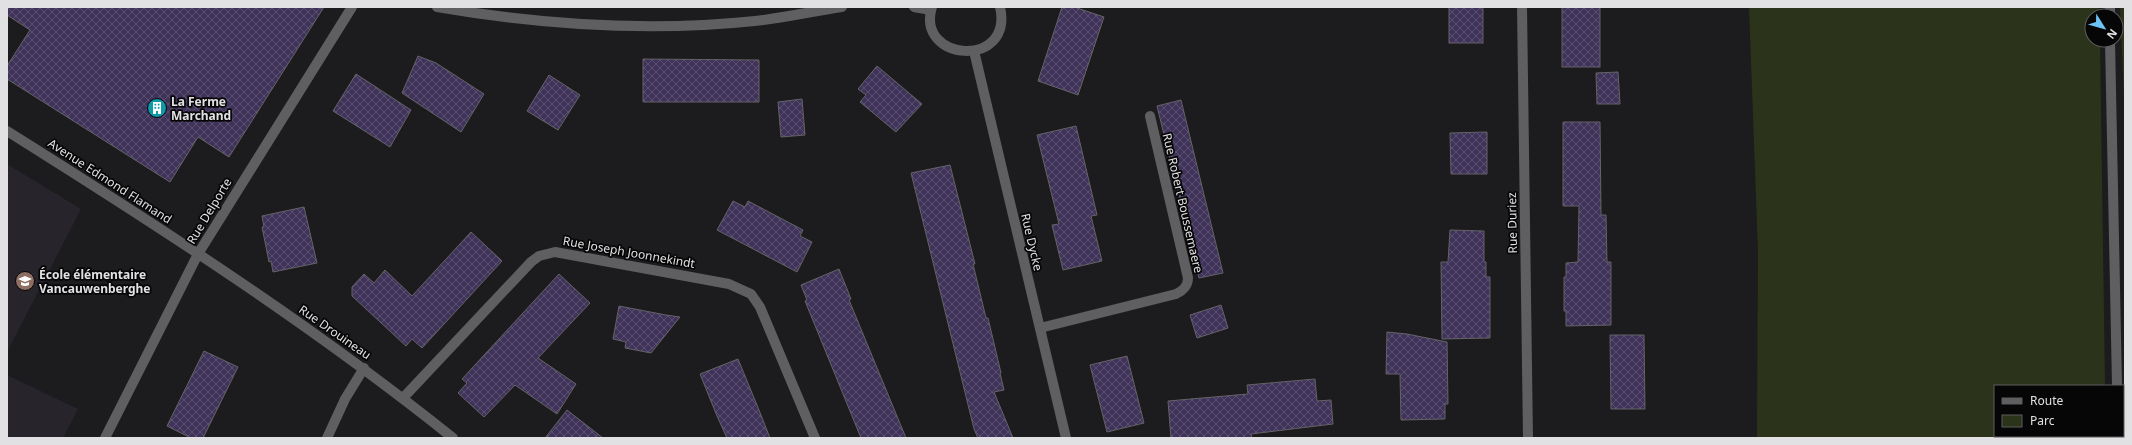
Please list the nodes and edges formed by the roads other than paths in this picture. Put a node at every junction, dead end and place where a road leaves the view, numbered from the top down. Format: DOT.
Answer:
graph roads {
  1 [pos="352,7"];
  2 [pos="437,7"];
  3 [pos="842,7"];
  4 [pos="914,7"];
  5 [pos="1000,7"];
  6 [pos="1522,7"];
  7 [pos="932,8"];
  8 [pos="2110,48"];
  9 [pos="974,51"];
  10 [pos="1150,116"];
  11 [pos="7,132"];
  12 [pos="198,254"];
  13 [pos="1040,328"];
  14 [pos="364,368"];
  15 [pos="2117,385"];
  16 [pos="403,398"];
  17 [pos="105,438"];
  18 [pos="327,438"];
  19 [pos="453,438"];
  20 [pos="815,438"];
  21 [pos="1066,438"];
  22 [pos="1528,438"];
  1 -- 12 [label="street, Rue Delporte"];
  2 -- 3 [label="street"];
  4 -- 7 [label="street"];
  5 -- 9 [label="street"];
  6 -- 22 [label="street, Rue Duriez"];
  7 -- 9 [label="street"];
  8 -- 15 [label="street"];
  9 -- 13 [label="street, Rue Dycke"];
  10 -- 13 [label="street, Rue Robert Boussemaere"];
  11 -- 12 [label="street, Avenue Edmond Flamand"];
  12 -- 14 [label="street, Rue Drouineau"];
  12 -- 17 [label="street, Rue Delporte"];
  13 -- 21 [label="street, Rue Dycke"];
  14 -- 16 [label="street, Rue Drouineau"];
  14 -- 18 [label="street"];
  16 -- 19 [label="street, Rue Drouineau"];
  16 -- 20 [label="street, Rue Joseph Joonnekindt"];
}
